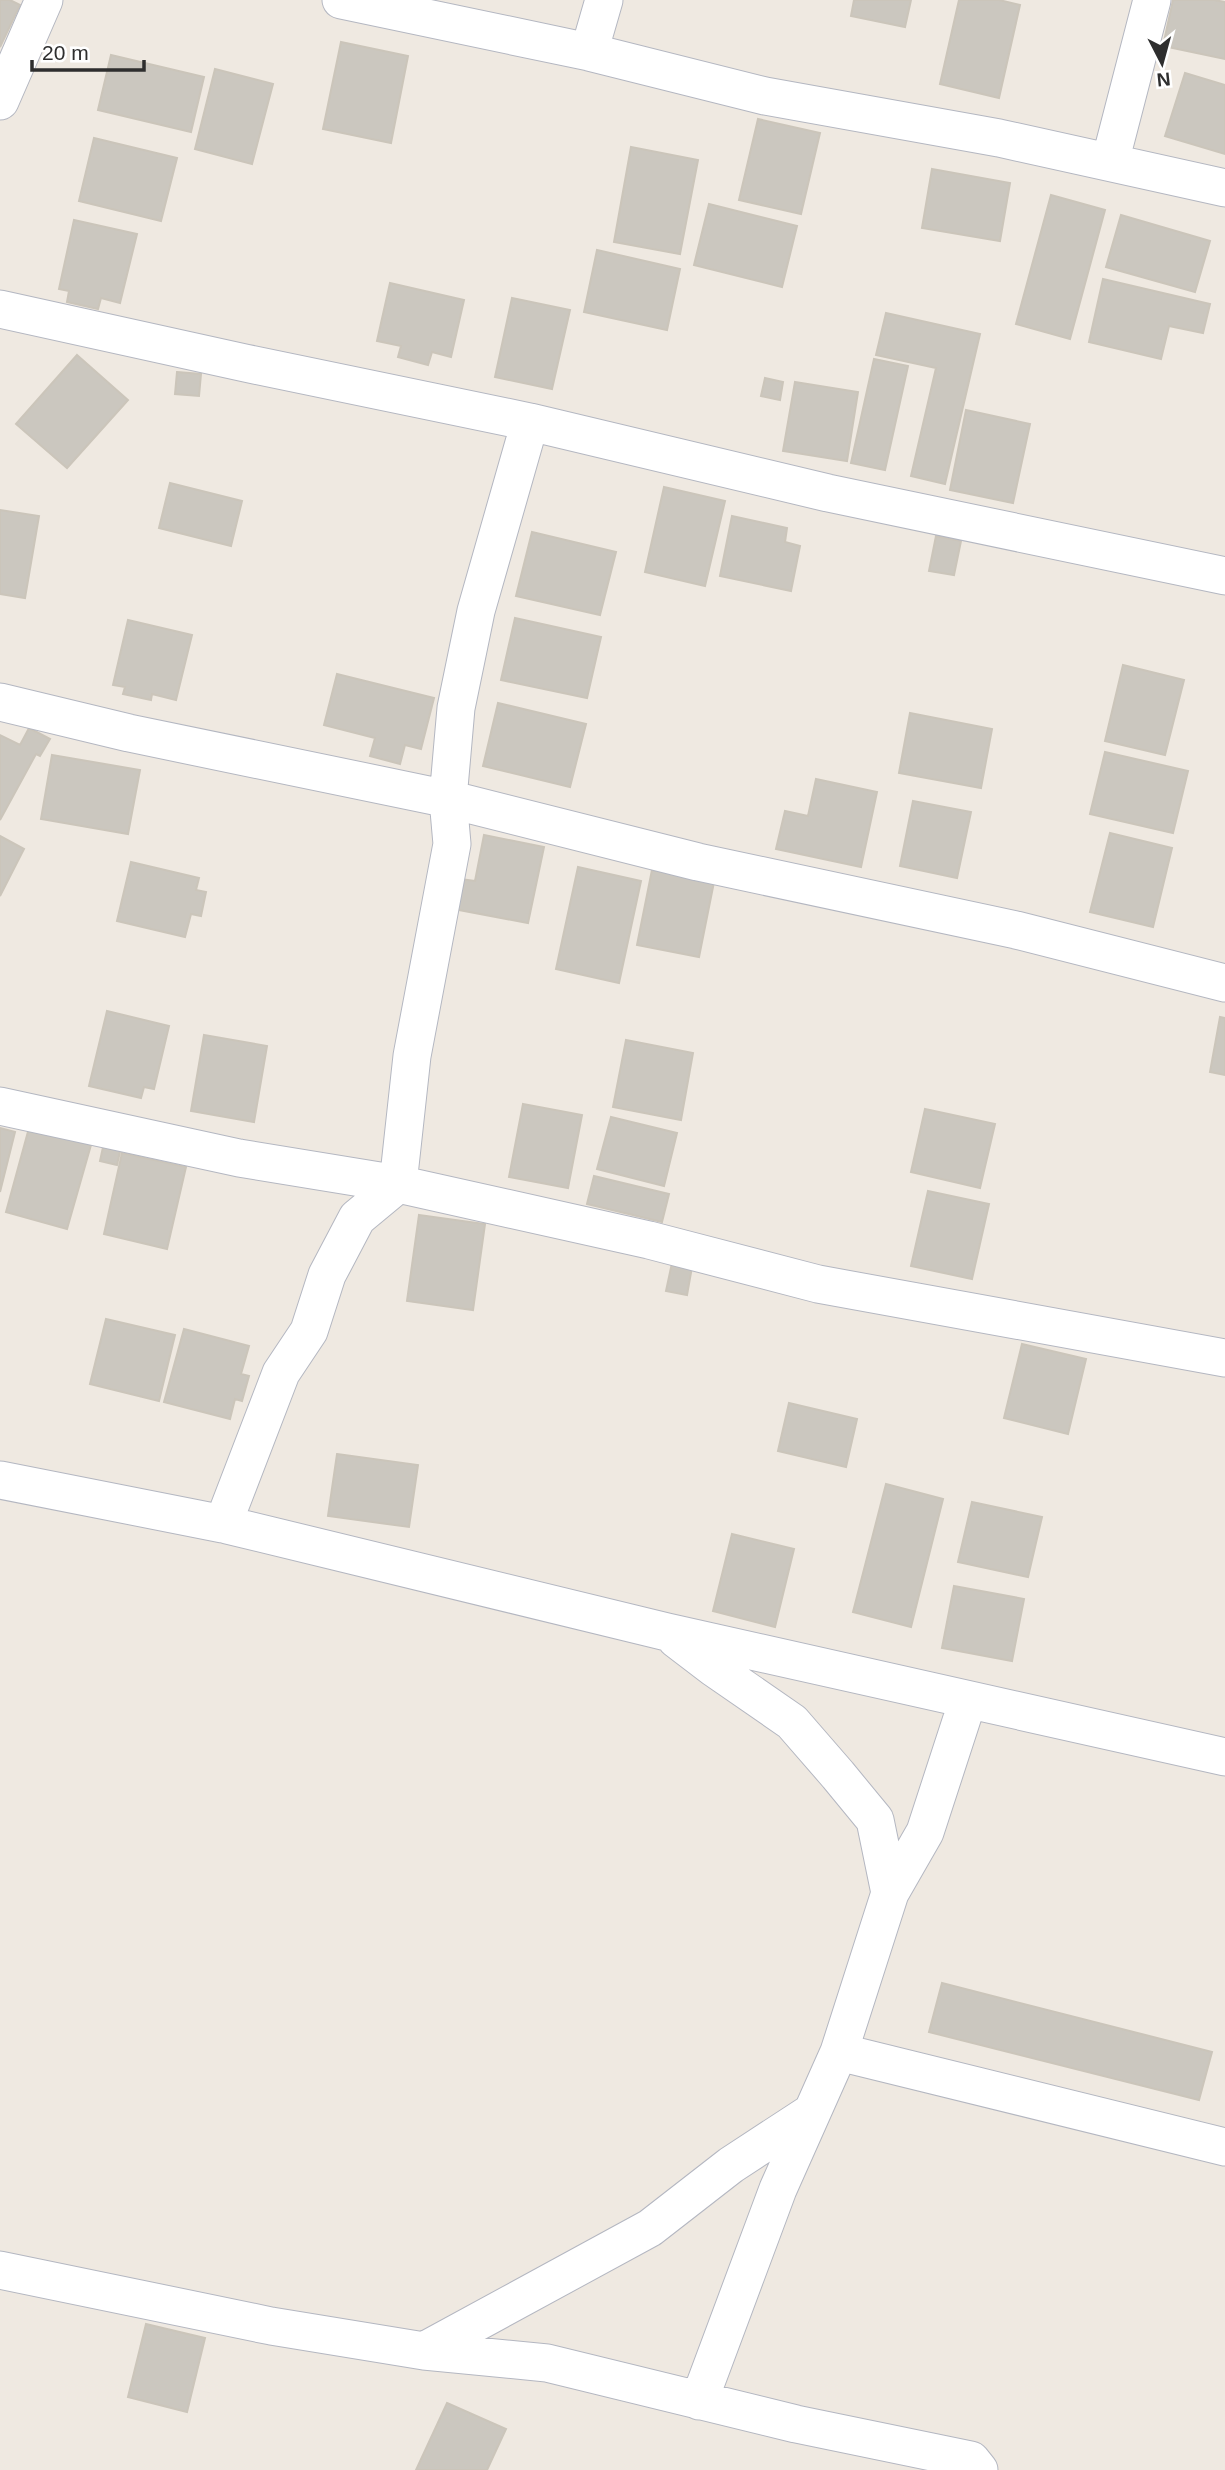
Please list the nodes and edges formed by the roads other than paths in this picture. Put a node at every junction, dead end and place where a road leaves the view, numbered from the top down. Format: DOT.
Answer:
graph roads {
  1 [pos="44,0"];
  2 [pos="341,0"];
  3 [pos="604,0"];
  4 [pos="1152,0"];
  5 [pos="589,52"];
  6 [pos="0,101"];
  7 [pos="1110,162"];
  8 [pos="1225,188"];
  9 [pos="0,309"];
  10 [pos="530,422"];
  11 [pos="1225,576"];
  12 [pos="0,702"];
  13 [pos="449,799"];
  14 [pos="1225,983"];
  15 [pos="0,1106"];
  16 [pos="398,1184"];
  17 [pos="1225,1358"];
  18 [pos="0,1480"];
  19 [pos="223,1524"];
  20 [pos="667,1632"];
  21 [pos="968,1700"];
  22 [pos="1225,1758"];
  23 [pos="890,1893"];
  24 [pos="839,2052"];
  25 [pos="811,2112"];
  26 [pos="1225,2147"];
  27 [pos="0,2270"];
  28 [pos="424,2351"];
  29 [pos="699,2401"];
  30 [pos="979,2470"];
  1 -- 6 [label="street"];
  2 -- 5 [label="street"];
  3 -- 5 [label="street"];
  4 -- 7 [label="street"];
  5 -- 7 [label="street"];
  7 -- 8 [label="street"];
  9 -- 10 [label="street"];
  10 -- 11 [label="street"];
  10 -- 13 [label="street"];
  12 -- 13 [label="street"];
  13 -- 14 [label="street"];
  13 -- 16 [label="street"];
  15 -- 16 [label="street"];
  16 -- 17 [label="street"];
  16 -- 19 [label="street"];
  18 -- 19 [label="street"];
  19 -- 20 [label="street"];
  20 -- 21 [label="street"];
  20 -- 23 [label="street"];
  21 -- 22 [label="street"];
  21 -- 23 [label="street"];
  23 -- 24 [label="street"];
  24 -- 25 [label="street"];
  24 -- 26 [label="street"];
  25 -- 28 [label="street"];
  25 -- 29 [label="street"];
  27 -- 28 [label="street"];
  28 -- 29 [label="street"];
  29 -- 30 [label="street"];
}
